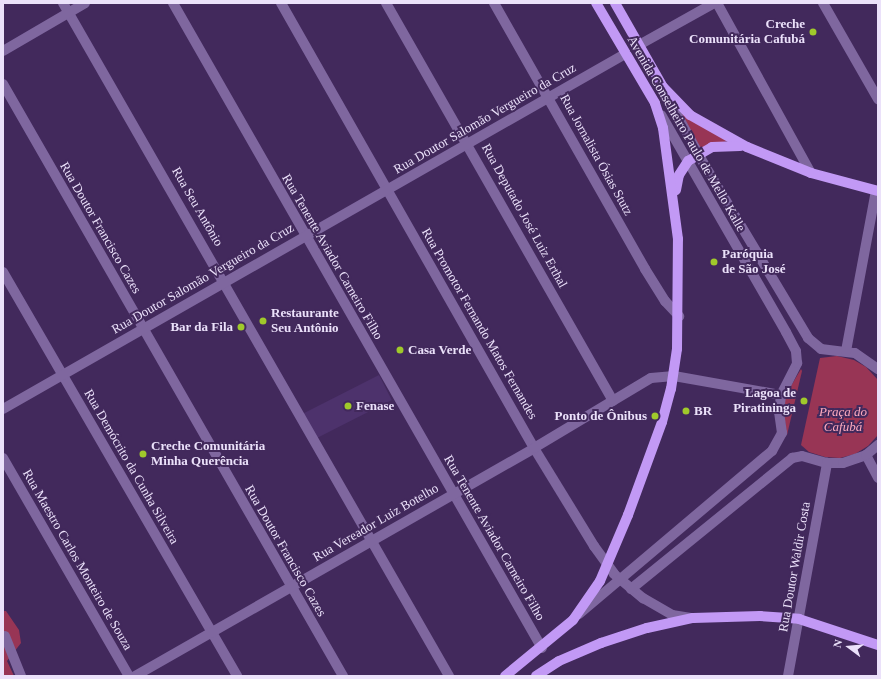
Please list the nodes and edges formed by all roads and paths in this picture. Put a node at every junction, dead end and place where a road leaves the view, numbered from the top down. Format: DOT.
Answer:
graph roads {
  1 [pos="63,3"];
  2 [pos="85,3"];
  3 [pos="173,3"];
  4 [pos="281,3"];
  5 [pos="386,3"];
  6 [pos="494,3"];
  7 [pos="596,3"];
  8 [pos="615,3"];
  9 [pos="714,3"];
  10 [pos="717,3"];
  11 [pos="823,3"];
  12 [pos="69,13"];
  13 [pos="640,46"];
  14 [pos="3,51"];
  15 [pos="625,54"];
  16 [pos="3,84"];
  17 [pos="662,87"];
  18 [pos="548,97"];
  19 [pos="878,99"];
  20 [pos="655,103"];
  21 [pos="468,144"];
  22 [pos="747,147"];
  23 [pos="699,154"];
  24 [pos="688,161"];
  25 [pos="811,173"];
  26 [pos="387,189"];
  27 [pos="877,191"];
  28 [pos="676,206"];
  29 [pos="305,236"];
  30 [pos="3,272"];
  31 [pos="225,281"];
  32 [pos="679,316"];
  33 [pos="143,329"];
  34 [pos="846,351"];
  35 [pos="878,369"];
  36 [pos="62,375"];
  37 [pos="674,376"];
  38 [pos="781,395"];
  39 [pos="613,401"];
  40 [pos="3,409"];
  41 [pos="878,444"];
  42 [pos="534,448"];
  43 [pos="866,455"];
  44 [pos="3,458"];
  45 [pos="827,463"];
  46 [pos="878,478"];
  47 [pos="453,494"];
  48 [pos="372,542"];
  49 [pos="607,564"];
  50 [pos="620,579"];
  51 [pos="291,586"];
  52 [pos="631,588"];
  53 [pos="579,614"];
  54 [pos="693,618"];
  55 [pos="799,619"];
  56 [pos="212,632"];
  57 [pos="5,636"];
  58 [pos="878,645"];
  59 [pos="542,648"];
  60 [pos="21,676"];
  61 [pos="129,676"];
  62 [pos="136,676"];
  63 [pos="237,676"];
  64 [pos="342,676"];
  65 [pos="449,676"];
  66 [pos="505,676"];
  67 [pos="536,676"];
  68 [pos="788,676"];
  1 -- 12 [label="street, Rua Seu Antônio"];
  2 -- 12 [label="street"];
  3 -- 29 [label="street, Rua Tenente Aviador Carneiro Filho"];
  4 -- 26 [label="street, Rua Promotor Fernando Matos Fernandes"];
  5 -- 21 [label="street, Rua Deputado José Luiz Erthal"];
  6 -- 18 [label="street, Rua Jornalista Ósias Stutz"];
  7 -- 15 [label="main road, Avenida Conselheiro Paulo de Mello Kalle"];
  8 -- 13 [label="main road, Avenida Conselheiro Paulo de Mello Kalle"];
  9 -- 13 [label="street"];
  10 -- 25 [label="street"];
  11 -- 19 [label="street"];
  12 -- 14 [label="street"];
  12 -- 31 [label="street, Rua Seu Antônio"];
  13 -- 17 [label="main road, Avenida Conselheiro Paulo de Mello Kalle"];
  15 -- 18 [label="street, Rua Doutor Salomão Vergueiro da Cruz"];
  15 -- 20 [label="main road, Avenida Conselheiro Paulo de Mello Kalle"];
  16 -- 33 [label="street, Rua Doutor Francisco Cazes"];
  17 -- 22 [label="main road"];
  17 -- 23 [label="street, Avenida Conselheiro Paulo de Mello Kalle"];
  18 -- 21 [label="street, Rua Doutor Salomão Vergueiro da Cruz"];
  18 -- 32 [label="street, Rua Jornalista Ósias Stutz"];
  20 -- 24 [label="street, Avenida Conselheiro Paulo de Mello Kalle"];
  20 -- 28 [label="main road"];
  21 -- 26 [label="street, Rua Doutor Salomão Vergueiro da Cruz"];
  21 -- 39 [label="street, Rua Deputado José Luiz Erthal"];
  22 -- 23 [label="main road"];
  22 -- 25 [label="main road"];
  23 -- 24 [label="main road"];
  23 -- 34 [label="street, Avenida Conselheiro Paulo de Mello Kalle"];
  24 -- 28 [label="main road"];
  24 -- 38 [label="street, Avenida Conselheiro Paulo de Mello Kalle"];
  25 -- 27 [label="main road"];
  26 -- 29 [label="street, Rua Doutor Salomão Vergueiro da Cruz"];
  26 -- 42 [label="street, Rua Promotor Fernando Matos Fernandes"];
  27 -- 34 [label="street"];
  28 -- 32 [label="main road"];
  29 -- 31 [label="street, Rua Doutor Salomão Vergueiro da Cruz"];
  29 -- 47 [label="street, Rua Tenente Aviador Carneiro Filho"];
  30 -- 36 [label="street, Rua Demócrito da Cunha Silveira"];
  31 -- 33 [label="street, Rua Doutor Salomão Vergueiro da Cruz"];
  31 -- 48 [label="street, Rua Seu Antônio"];
  32 -- 37 [label="main road"];
  33 -- 36 [label="street, Rua Doutor Salomão Vergueiro da Cruz"];
  33 -- 51 [label="street, Rua Doutor Francisco Cazes"];
  34 -- 35 [label="street"];
  36 -- 40 [label="street, Rua Doutor Salomão Vergueiro da Cruz"];
  36 -- 56 [label="street, Rua Demócrito da Cunha Silveira"];
  37 -- 38 [label="street, Rua Vereador Luiz Botelho"];
  37 -- 39 [label="street, Rua Vereador Luiz Botelho"];
  37 -- 49 [label="main road"];
  38 -- 50 [label="street"];
  39 -- 42 [label="street, Rua Vereador Luiz Botelho"];
  41 -- 43 [label="street"];
  42 -- 47 [label="street, Rua Vereador Luiz Botelho"];
  42 -- 49 [label="street, Rua Promotor Fernando Matos Fernandes"];
  43 -- 45 [label="street"];
  43 -- 46 [label="street"];
  44 -- 61 [label="street, Rua Maestro Carlos Monteiro de Souza"];
  45 -- 52 [label="street"];
  45 -- 55 [label="street, Rua Doutor Waldir Costa"];
  47 -- 48 [label="street, Rua Vereador Luiz Botelho"];
  47 -- 59 [label="street, Rua Tenente Aviador Carneiro Filho"];
  48 -- 51 [label="street, Rua Vereador Luiz Botelho"];
  48 -- 65 [label="street, Rua Seu Antônio"];
  49 -- 50 [label="street, Rua Promotor Fernando Matos Fernandes"];
  49 -- 53 [label="main road"];
  50 -- 52 [label="street, Rua Promotor Fernando Matos Fernandes"];
  50 -- 53 [label="street"];
  51 -- 56 [label="street, Rua Vereador Luiz Botelho"];
  51 -- 64 [label="street, Rua Doutor Francisco Cazes"];
  52 -- 54 [label="street, Rua Promotor Fernando Matos Fernandes"];
  53 -- 59 [label="main road"];
  54 -- 55 [label="main road"];
  54 -- 67 [label="main road"];
  55 -- 58 [label="main road"];
  55 -- 68 [label="street, Rua Doutor Waldir Costa"];
  56 -- 62 [label="street, Rua Vereador Luiz Botelho"];
  56 -- 63 [label="street, Rua Demócrito da Cunha Silveira"];
  57 -- 60 [label="street"];
  59 -- 66 [label="main road"];
}
